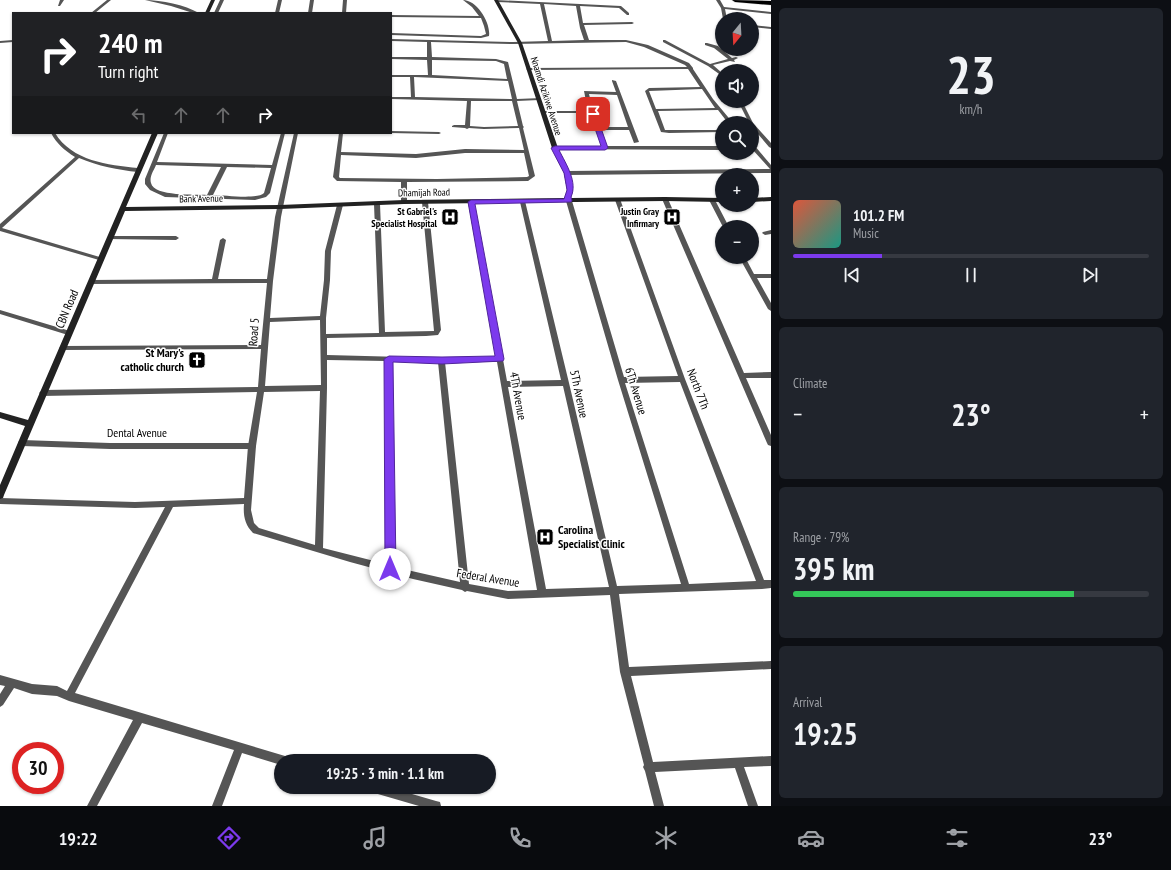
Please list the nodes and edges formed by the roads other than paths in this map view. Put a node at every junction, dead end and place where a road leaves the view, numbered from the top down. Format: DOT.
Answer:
graph roads {
  1 [pos="109,0"];
  2 [pos="147,0"];
  3 [pos="213,0"];
  4 [pos="222,0"];
  5 [pos="280,0"];
  6 [pos="312,0"];
  7 [pos="345,0"];
  8 [pos="465,0"];
  9 [pos="718,0"];
  10 [pos="735,0"];
  11 [pos="496,1"];
  12 [pos="542,3"];
  13 [pos="771,3"];
  14 [pos="578,5"];
  15 [pos="723,8"];
  16 [pos="94,12"];
  17 [pos="193,12"];
  18 [pos="208,12"];
  19 [pos="216,12"];
  20 [pos="277,12"];
  21 [pos="310,12"];
  22 [pos="344,12"];
  23 [pos="724,12"];
  24 [pos="771,13"];
  25 [pos="628,14"];
  26 [pos="392,16"];
  27 [pos="482,17"];
  28 [pos="632,23"];
  29 [pos="582,24"];
  30 [pos="759,27"];
  31 [pos="771,30"];
  32 [pos="392,34"];
  33 [pos="399,34"];
  34 [pos="392,40"];
  35 [pos="404,40"];
  36 [pos="12,41"];
  37 [pos="429,41"];
  38 [pos="664,41"];
  39 [pos="0,42"];
  40 [pos="550,42"];
  41 [pos="587,42"];
  42 [pos="520,43"];
  43 [pos="707,44"];
  44 [pos="690,54"];
  45 [pos="392,58"];
  46 [pos="429,59"];
  47 [pos="677,59"];
  48 [pos="710,65"];
  49 [pos="690,68"];
  50 [pos="528,69"];
  51 [pos="715,69"];
  52 [pos="392,76"];
  53 [pos="412,76"];
  54 [pos="427,76"];
  55 [pos="510,80"];
  56 [pos="614,81"];
  57 [pos="704,88"];
  58 [pos="618,94"];
  59 [pos="392,98"];
  60 [pos="413,98"];
  61 [pos="538,99"];
  62 [pos="469,100"];
  63 [pos="516,100"];
  64 [pos="718,109"];
  65 [pos="654,110"];
  66 [pos="543,112"];
  67 [pos="592,112"];
  68 [pos="724,116"];
  69 [pos="454,126"];
  70 [pos="522,127"];
  71 [pos="467,128"];
  72 [pos="598,128"];
  73 [pos="631,129"];
  74 [pos="715,131"];
  75 [pos="759,131"];
  76 [pos="392,132"];
  77 [pos="439,133"];
  78 [pos="54,134"];
  79 [pos="155,134"];
  80 [pos="166,134"];
  81 [pos="283,134"];
  82 [pos="296,134"];
  83 [pos="341,134"];
  84 [pos="636,142"];
  85 [pos="771,146"];
  86 [pos="555,148"];
  87 [pos="605,148"];
  88 [pos="715,148"];
  89 [pos="527,152"];
  90 [pos="339,153"];
  91 [pos="759,155"];
  92 [pos="79,156"];
  93 [pos="154,163"];
  94 [pos="225,165"];
  95 [pos="274,167"];
  96 [pos="771,168"];
  97 [pos="138,170"];
  98 [pos="771,171"];
  99 [pos="567,173"];
  100 [pos="404,181"];
  101 [pos="209,197"];
  102 [pos="665,199"];
  103 [pos="771,199"];
  104 [pos="618,200"];
  105 [pos="712,200"];
  106 [pos="759,200"];
  107 [pos="569,201"];
  108 [pos="404,202"];
  109 [pos="425,202"];
  110 [pos="471,202"];
  111 [pos="523,202"];
  112 [pos="377,204"];
  113 [pos="340,206"];
  114 [pos="280,208"];
  115 [pos="122,209"];
  116 [pos="722,220"];
  117 [pos="0,228"];
  118 [pos="110,238"];
  119 [pos="176,238"];
  120 [pos="223,240"];
  121 [pos="101,259"];
  122 [pos="746,264"];
  123 [pos="752,276"];
  124 [pos="771,276"];
  125 [pos="214,281"];
  126 [pos="270,281"];
  127 [pos="91,282"];
  128 [pos="771,309"];
  129 [pos="0,312"];
  130 [pos="324,318"];
  131 [pos="266,320"];
  132 [pos="68,334"];
  133 [pos="382,335"];
  134 [pos="324,336"];
  135 [pos="264,346"];
  136 [pos="62,348"];
  137 [pos="324,357"];
  138 [pos="389,359"];
  139 [pos="500,359"];
  140 [pos="442,360"];
  141 [pos="771,375"];
  142 [pos="742,376"];
  143 [pos="682,379"];
  144 [pos="621,380"];
  145 [pos="566,383"];
  146 [pos="504,384"];
  147 [pos="324,388"];
  148 [pos="261,389"];
  149 [pos="42,393"];
  150 [pos="0,415"];
  151 [pos="29,424"];
  152 [pos="22,443"];
  153 [pos="771,443"];
  154 [pos="252,446"];
  155 [pos="0,495"];
  156 [pos="0,501"];
  157 [pos="248,501"];
  158 [pos="170,505"];
  159 [pos="256,531"];
  160 [pos="319,550"];
  161 [pos="390,569"];
  162 [pos="767,584"];
  163 [pos="686,587"];
  164 [pos="465,588"];
  165 [pos="614,591"];
  166 [pos="542,593"];
  167 [pos="771,665"];
  168 [pos="625,672"];
  169 [pos="0,680"];
  170 [pos="12,683"];
  171 [pos="68,696"];
  172 [pos="0,702"];
  173 [pos="140,717"];
  174 [pos="240,747"];
  175 [pos="274,758"];
  176 [pos="771,761"];
  177 [pos="738,763"];
  178 [pos="648,767"];
  179 [pos="394,794"];
  180 [pos="92,806"];
  181 [pos="217,806"];
  182 [pos="436,806"];
  183 [pos="658,806"];
  184 [pos="753,806"];
  1 -- 16 [label="street"];
  2 -- 17 [label="street"];
  3 -- 18 [label="main road"];
  4 -- 19 [label="street"];
  5 -- 20 [label="street"];
  6 -- 21 [label="street"];
  7 -- 22 [label="street"];
  8 -- 27 [label="street"];
  9 -- 15 [label="street"];
  10 -- 13 [label="highway"];
  11 -- 12 [label="street"];
  11 -- 42 [label="main road, Nnamdi Azikiwe Avenue"];
  12 -- 14 [label="street"];
  12 -- 40 [label="street"];
  14 -- 25 [label="street"];
  14 -- 29 [label="street"];
  15 -- 23 [label="street"];
  15 -- 24 [label="street"];
  26 -- 27 [label="street"];
  27 -- 33 [label="street"];
  28 -- 29 [label="street"];
  29 -- 41 [label="street"];
  30 -- 31 [label="street"];
  32 -- 33 [label="street"];
  33 -- 35 [label="street"];
  34 -- 35 [label="street"];
  35 -- 37 [label="street"];
  36 -- 39 [label="street"];
  37 -- 42 [label="street"];
  37 -- 46 [label="street"];
  38 -- 44 [label="street"];
  40 -- 41 [label="street"];
  40 -- 42 [label="street"];
  41 -- 47 [label="street"];
  42 -- 50 [label="main road, Nnamdi Azikiwe Avenue"];
  43 -- 48 [label="street"];
  44 -- 47 [label="street"];
  44 -- 48 [label="street"];
  45 -- 46 [label="street"];
  46 -- 54 [label="street"];
  46 -- 55 [label="street"];
  47 -- 49 [label="street"];
  48 -- 51 [label="street"];
  49 -- 50 [label="street"];
  49 -- 57 [label="street"];
  50 -- 61 [label="main road, Nnamdi Azikiwe Avenue"];
  52 -- 53 [label="street"];
  53 -- 54 [label="street"];
  53 -- 60 [label="street"];
  54 -- 55 [label="street"];
  55 -- 63 [label="street"];
  56 -- 58 [label="street"];
  57 -- 64 [label="street"];
  57 -- 65 [label="street"];
  58 -- 67 [label="street"];
  58 -- 73 [label="street"];
  59 -- 60 [label="street"];
  60 -- 62 [label="street"];
  61 -- 63 [label="street"];
  61 -- 66 [label="main road, Nnamdi Azikiwe Avenue"];
  62 -- 63 [label="street"];
  62 -- 71 [label="street"];
  63 -- 70 [label="street"];
  64 -- 65 [label="street"];
  64 -- 68 [label="street"];
  65 -- 74 [label="street"];
  66 -- 67 [label="street"];
  66 -- 86 [label="main road, Nnamdi Azikiwe Avenue"];
  67 -- 72 [label="street"];
  69 -- 71 [label="street"];
  70 -- 71 [label="street"];
  70 -- 89 [label="street"];
  72 -- 73 [label="street"];
  72 -- 87 [label="street"];
  73 -- 84 [label="street"];
  75 -- 85 [label="street"];
  76 -- 77 [label="street"];
  78 -- 92 [label="street"];
  79 -- 97 [label="main road, CBN Road"];
  80 -- 93 [label="street"];
  81 -- 95 [label="street"];
  82 -- 114 [label="street, Road 5"];
  83 -- 90 [label="street"];
  86 -- 87 [label="street"];
  86 -- 99 [label="main road, Nnamdi Azikiwe Avenue"];
  87 -- 88 [label="street"];
  89 -- 90 [label="street"];
  89 -- 100 [label="street"];
  90 -- 100 [label="street"];
  91 -- 96 [label="street"];
  92 -- 97 [label="street"];
  92 -- 117 [label="street"];
  93 -- 94 [label="street"];
  93 -- 101 [label="street"];
  94 -- 95 [label="street"];
  94 -- 101 [label="street"];
  95 -- 101 [label="street"];
  97 -- 115 [label="main road, CBN Road"];
  98 -- 99 [label="street"];
  99 -- 107 [label="main road, Nnamdi Azikiwe Avenue"];
  100 -- 108 [label="street"];
  102 -- 104 [label="main road, Dhamijah Road"];
  102 -- 105 [label="main road, Dhamijah Road"];
  102 -- 142 [label="street"];
  103 -- 106 [label="main road"];
  104 -- 107 [label="main road, Dhamijah Road"];
  104 -- 143 [label="street, North 7Th"];
  105 -- 116 [label="street"];
  107 -- 111 [label="main road, Dhamijah Road"];
  107 -- 144 [label="street, 6Th Avenue"];
  108 -- 109 [label="main road, Dhamijah Road"];
  108 -- 112 [label="main road, Dhamijah Road"];
  109 -- 110 [label="main road, Dhamijah Road"];
  109 -- 133 [label="street"];
  110 -- 111 [label="main road, Dhamijah Road"];
  110 -- 139 [label="street, 4Th Avenue"];
  111 -- 145 [label="street, 5Th Avenue"];
  112 -- 113 [label="main road, Dhamijah Road"];
  112 -- 133 [label="street"];
  113 -- 114 [label="main road, Dhamijah Road"];
  113 -- 130 [label="street"];
  114 -- 115 [label="main road, Bank Avenue"];
  114 -- 126 [label="street, Road 5"];
  115 -- 118 [label="main road, CBN Road"];
  117 -- 121 [label="street"];
  118 -- 119 [label="street"];
  118 -- 121 [label="main road, CBN Road"];
  120 -- 125 [label="street"];
  121 -- 127 [label="main road, CBN Road"];
  122 -- 123 [label="street"];
  123 -- 124 [label="street"];
  123 -- 128 [label="street"];
  125 -- 126 [label="street"];
  125 -- 127 [label="street"];
  126 -- 131 [label="street, Road 5"];
  127 -- 132 [label="main road, CBN Road"];
  129 -- 132 [label="street"];
  130 -- 131 [label="street"];
  130 -- 134 [label="street"];
  131 -- 135 [label="street, Road 5"];
  132 -- 136 [label="main road, CBN Road"];
  133 -- 134 [label="street"];
  134 -- 137 [label="street"];
  135 -- 136 [label="street"];
  135 -- 148 [label="street, Road 5"];
  136 -- 149 [label="main road, CBN Road"];
  137 -- 138 [label="street"];
  137 -- 147 [label="street"];
  138 -- 140 [label="street"];
  138 -- 161 [label="street"];
  139 -- 140 [label="street"];
  139 -- 146 [label="street, 4Th Avenue"];
  140 -- 164 [label="street"];
  141 -- 142 [label="street"];
  142 -- 153 [label="street"];
  143 -- 144 [label="street"];
  143 -- 162 [label="street, North 7Th"];
  144 -- 163 [label="street, 6Th Avenue"];
  145 -- 146 [label="street"];
  145 -- 165 [label="street, 5Th Avenue"];
  146 -- 166 [label="street, 4Th Avenue"];
  147 -- 148 [label="street"];
  147 -- 160 [label="street"];
  148 -- 149 [label="street"];
  148 -- 154 [label="street, Road 5"];
  149 -- 151 [label="main road, CBN Road"];
  150 -- 151 [label="main road"];
  151 -- 152 [label="main road, CBN Road"];
  152 -- 154 [label="street, Dental Avenue"];
  152 -- 155 [label="main road, CBN Road"];
  154 -- 157 [label="street, Road 5"];
  156 -- 158 [label="street"];
  157 -- 158 [label="street"];
  157 -- 159 [label="street, Road 5"];
  158 -- 171 [label="street"];
  159 -- 160 [label="street, Federal Avenue"];
  160 -- 161 [label="street, Federal Avenue"];
  161 -- 164 [label="street, Federal Avenue"];
  162 -- 163 [label="street, Federal Avenue"];
  163 -- 165 [label="street, Federal Avenue"];
  164 -- 166 [label="street, Federal Avenue"];
  165 -- 166 [label="street, Federal Avenue"];
  165 -- 168 [label="street, 5Th Avenue"];
  167 -- 168 [label="street"];
  168 -- 178 [label="street, 5Th Avenue"];
  169 -- 170 [label="street"];
  170 -- 171 [label="street"];
  170 -- 172 [label="street"];
  171 -- 173 [label="street"];
  173 -- 174 [label="street"];
  173 -- 180 [label="street"];
  174 -- 175 [label="street"];
  174 -- 181 [label="street"];
  176 -- 177 [label="street"];
  177 -- 178 [label="street"];
  177 -- 184 [label="street"];
  178 -- 183 [label="street, 5Th Avenue"];
  179 -- 182 [label="street"];
}
